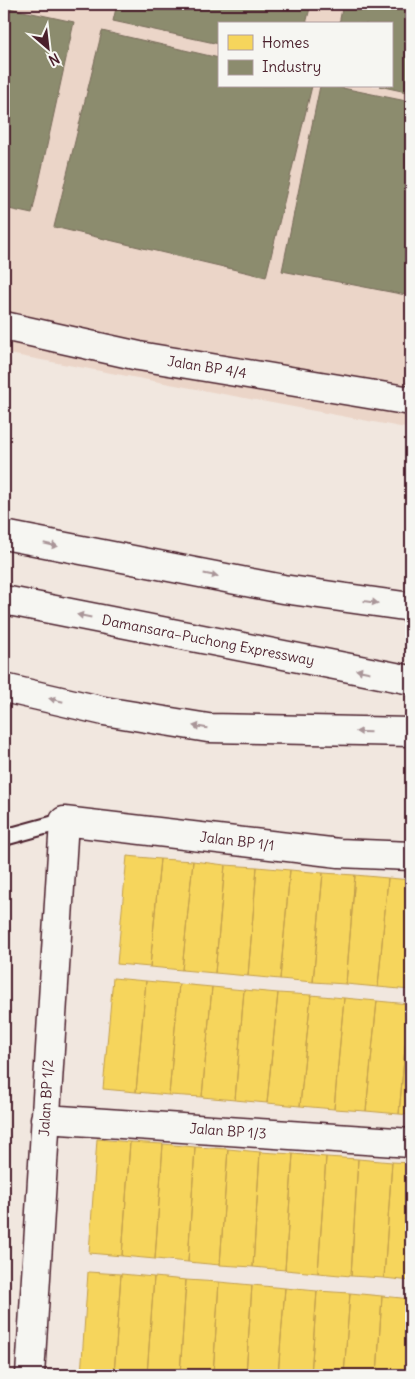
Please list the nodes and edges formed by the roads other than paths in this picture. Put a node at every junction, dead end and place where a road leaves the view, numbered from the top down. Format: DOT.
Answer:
graph roads {
  1 [pos="4,326"];
  2 [pos="411,401"];
  3 [pos="4,534"];
  4 [pos="4,600"];
  5 [pos="411,607"];
  6 [pos="411,680"];
  7 [pos="4,688"];
  8 [pos="411,732"];
  9 [pos="64,821"];
  10 [pos="6,837"];
  11 [pos="411,856"];
  12 [pos="45,1119"];
  13 [pos="411,1143"];
  14 [pos="30,1375"];
  1 -- 2 [label="main road, Jalan BP 4/4"];
  3 -- 5 [label="main road, one-way"];
  6 -- 4 [label="main road, Damansara–Puchong Expressway, one-way"];
  8 -- 7 [label="main road, one-way"];
  9 -- 10 [label="lane"];
  9 -- 11 [label="main road, Jalan BP 1/1"];
  9 -- 12 [label="main road, Jalan BP 1/2"];
  12 -- 13 [label="main road, Jalan BP 1/3"];
  12 -- 14 [label="main road, Jalan BP 1/2"];
}
